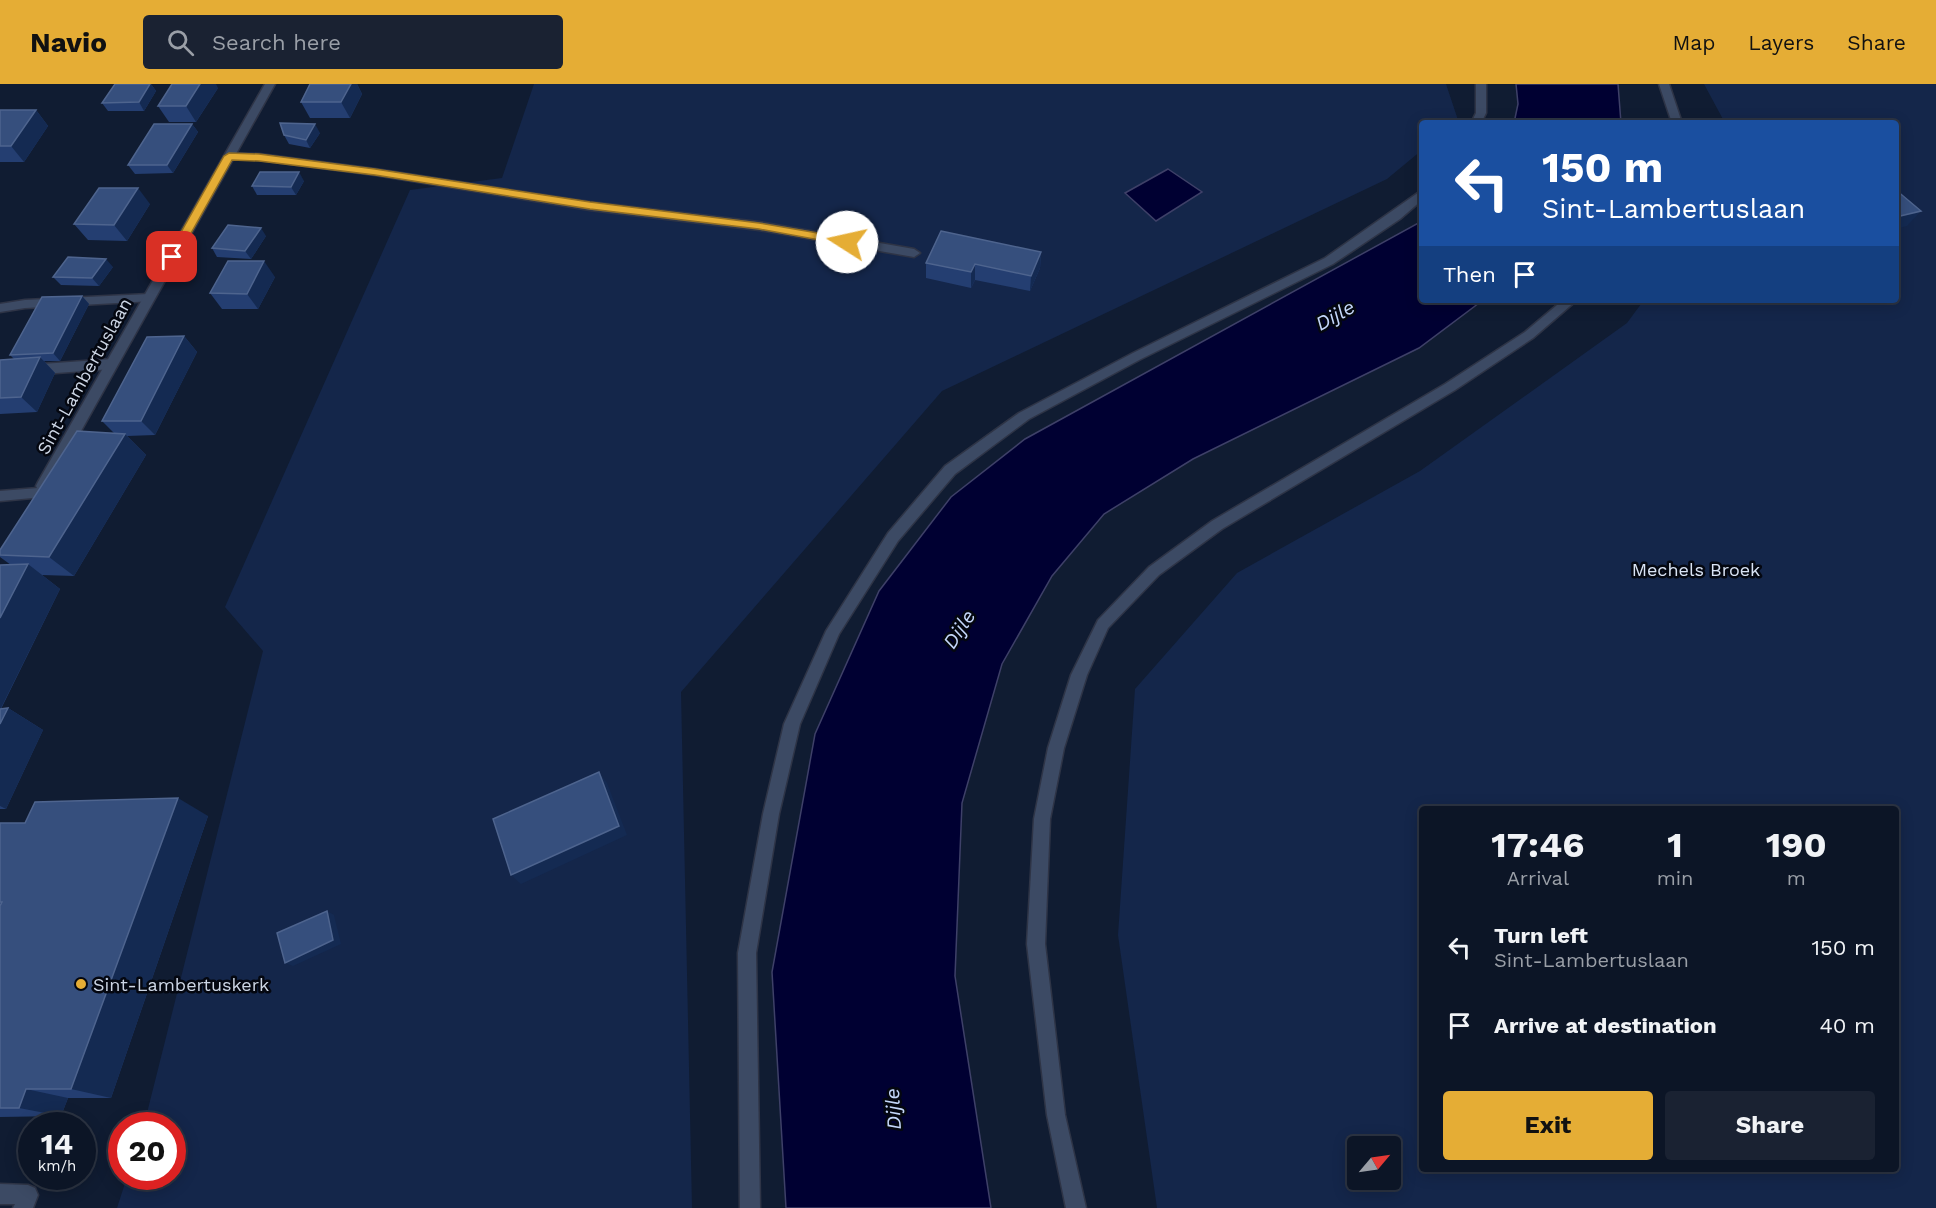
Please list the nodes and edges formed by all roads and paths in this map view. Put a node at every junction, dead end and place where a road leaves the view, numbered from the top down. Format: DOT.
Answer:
graph roads {
  1 [pos="270,84"];
  2 [pos="1481,84"];
  3 [pos="1664,84"];
  4 [pos="1478,120"];
  5 [pos="1676,120"];
  6 [pos="229,156"];
  7 [pos="1419,197"];
  8 [pos="914,253"];
  9 [pos="149,298"];
  10 [pos="1567,303"];
  11 [pos="0,308"];
  12 [pos="112,364"];
  13 [pos="0,372"];
  14 [pos="38,493"];
  15 [pos="0,496"];
  16 [pos="28,512"];
  17 [pos="0,1194"];
  18 [pos="23,1208"];
  19 [pos="750,1208"];
  20 [pos="1076,1208"];
  1 -- 6 [label="street, Sint-Lambertuslaan"];
  2 -- 4 [label="street"];
  3 -- 5 [label="street"];
  6 -- 8 [label="street"];
  6 -- 9 [label="street, Sint-Lambertuslaan"];
  7 -- 19 [label="street"];
  9 -- 11 [label="street"];
  9 -- 12 [label="street, Sint-Lambertuslaan"];
  10 -- 20 [label="street"];
  12 -- 13 [label="street"];
  12 -- 14 [label="street, Sint-Lambertuslaan"];
  14 -- 15 [label="street"];
  14 -- 16 [label="street, Sint-Lambertuslaan"];
  17 -- 18 [label="street"];
}
